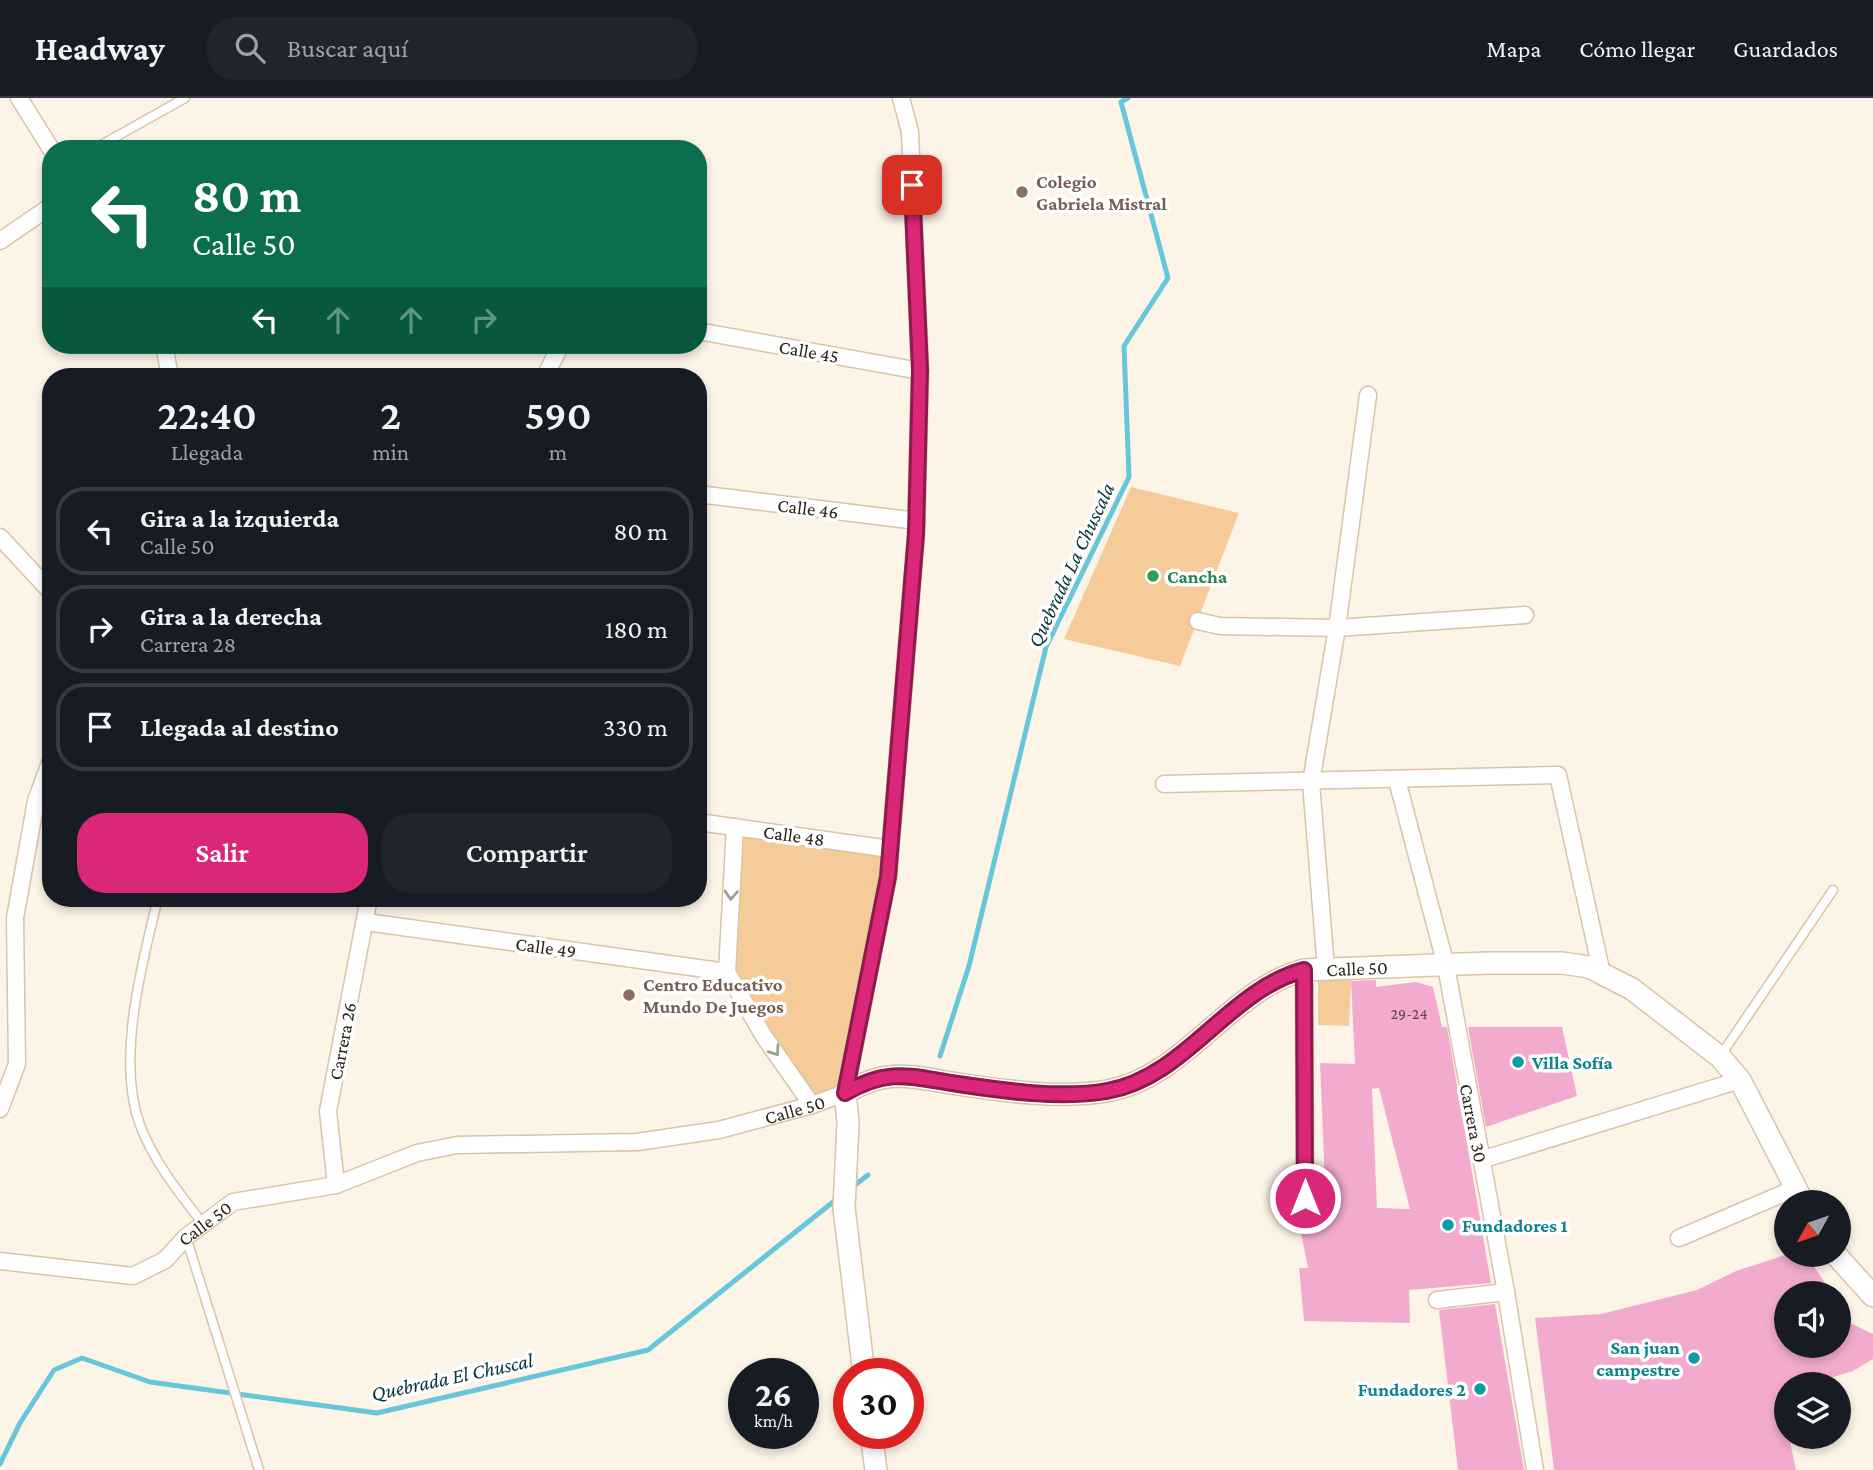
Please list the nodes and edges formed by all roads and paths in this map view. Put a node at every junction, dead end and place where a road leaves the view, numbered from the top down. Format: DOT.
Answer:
graph roads {
  1 [pos="19,98"];
  2 [pos="185,98"];
  3 [pos="902,99"];
  4 [pos="45,140"];
  5 [pos="110,140"];
  6 [pos="42,212"];
  7 [pos="0,241"];
  8 [pos="707,333"];
  9 [pos="920,370"];
  10 [pos="1368,395"];
  11 [pos="707,495"];
  12 [pos="917,521"];
  13 [pos="0,537"];
  14 [pos="42,582"];
  15 [pos="1525,615"];
  16 [pos="1198,621"];
  17 [pos="1337,628"];
  18 [pos="1397,779"];
  19 [pos="1311,782"];
  20 [pos="1164,784"];
  21 [pos="42,785"];
  22 [pos="707,823"];
  23 [pos="735,827"];
  24 [pos="890,849"];
  25 [pos="1833,890"];
  26 [pos="156,907"];
  27 [pos="368,907"];
  28 [pos="366,922"];
  29 [pos="1446,966"];
  30 [pos="1315,970"];
  31 [pos="727,972"];
  32 [pos="1602,974"];
  33 [pos="1720,1057"];
  34 [pos="1740,1080"];
  35 [pos="845,1093"];
  36 [pos="813,1105"];
  37 [pos="0,1108"];
  38 [pos="1481,1160"];
  39 [pos="335,1185"];
  40 [pos="1797,1190"];
  41 [pos="1305,1198"];
  42 [pos="1774,1204"];
  43 [pos="203,1224"];
  44 [pos="186,1237"];
  45 [pos="1679,1238"];
  46 [pos="0,1261"];
  47 [pos="1847,1267"];
  48 [pos="1507,1292"];
  49 [pos="1873,1296"];
  50 [pos="1437,1300"];
  51 [pos="862,1358"];
  52 [pos="873,1449"];
  53 [pos="259,1470"];
  54 [pos="876,1470"];
  55 [pos="1535,1470"];
  1 -- 4 [label="street"];
  2 -- 5 [label="lane"];
  3 -- 9 [label="street"];
  6 -- 7 [label="street"];
  8 -- 9 [label="street, Calle 45"];
  9 -- 12 [label="street"];
  10 -- 17 [label="street"];
  11 -- 12 [label="street, Calle 46"];
  12 -- 24 [label="street"];
  13 -- 14 [label="street"];
  15 -- 17 [label="street"];
  16 -- 17 [label="street"];
  17 -- 19 [label="street"];
  18 -- 19 [label="street"];
  18 -- 29 [label="street, Carrera 30"];
  18 -- 32 [label="street"];
  19 -- 20 [label="street"];
  19 -- 30 [label="street"];
  21 -- 37 [label="street"];
  22 -- 23 [label="street, Calle 48"];
  23 -- 24 [label="street, Calle 48"];
  23 -- 31 [label="street, one-way"];
  24 -- 35 [label="street"];
  25 -- 33 [label="lane"];
  26 -- 43 [label="lane"];
  27 -- 28 [label="street, Carrera 26"];
  28 -- 31 [label="street, Calle 49"];
  28 -- 39 [label="street, Carrera 26"];
  29 -- 30 [label="street, Calle 50"];
  29 -- 32 [label="street, Calle 50"];
  29 -- 38 [label="street, Carrera 30"];
  30 -- 35 [label="street, Calle 50"];
  30 -- 41 [label="street"];
  31 -- 36 [label="street, one-way"];
  32 -- 33 [label="street, Calle 50"];
  33 -- 34 [label="street, Calle 50"];
  34 -- 38 [label="street"];
  34 -- 40 [label="street, Calle 50"];
  35 -- 36 [label="street, Calle 50"];
  35 -- 51 [label="street"];
  36 -- 39 [label="street, Calle 50"];
  38 -- 48 [label="street, Carrera 30"];
  39 -- 43 [label="street, Calle 50"];
  42 -- 45 [label="street"];
  43 -- 44 [label="street, Calle 50"];
  44 -- 46 [label="street, Calle 50"];
  44 -- 53 [label="lane"];
  47 -- 49 [label="street"];
  48 -- 50 [label="street"];
  48 -- 55 [label="street, Carrera 30"];
  52 -- 54 [label="street"];
}
